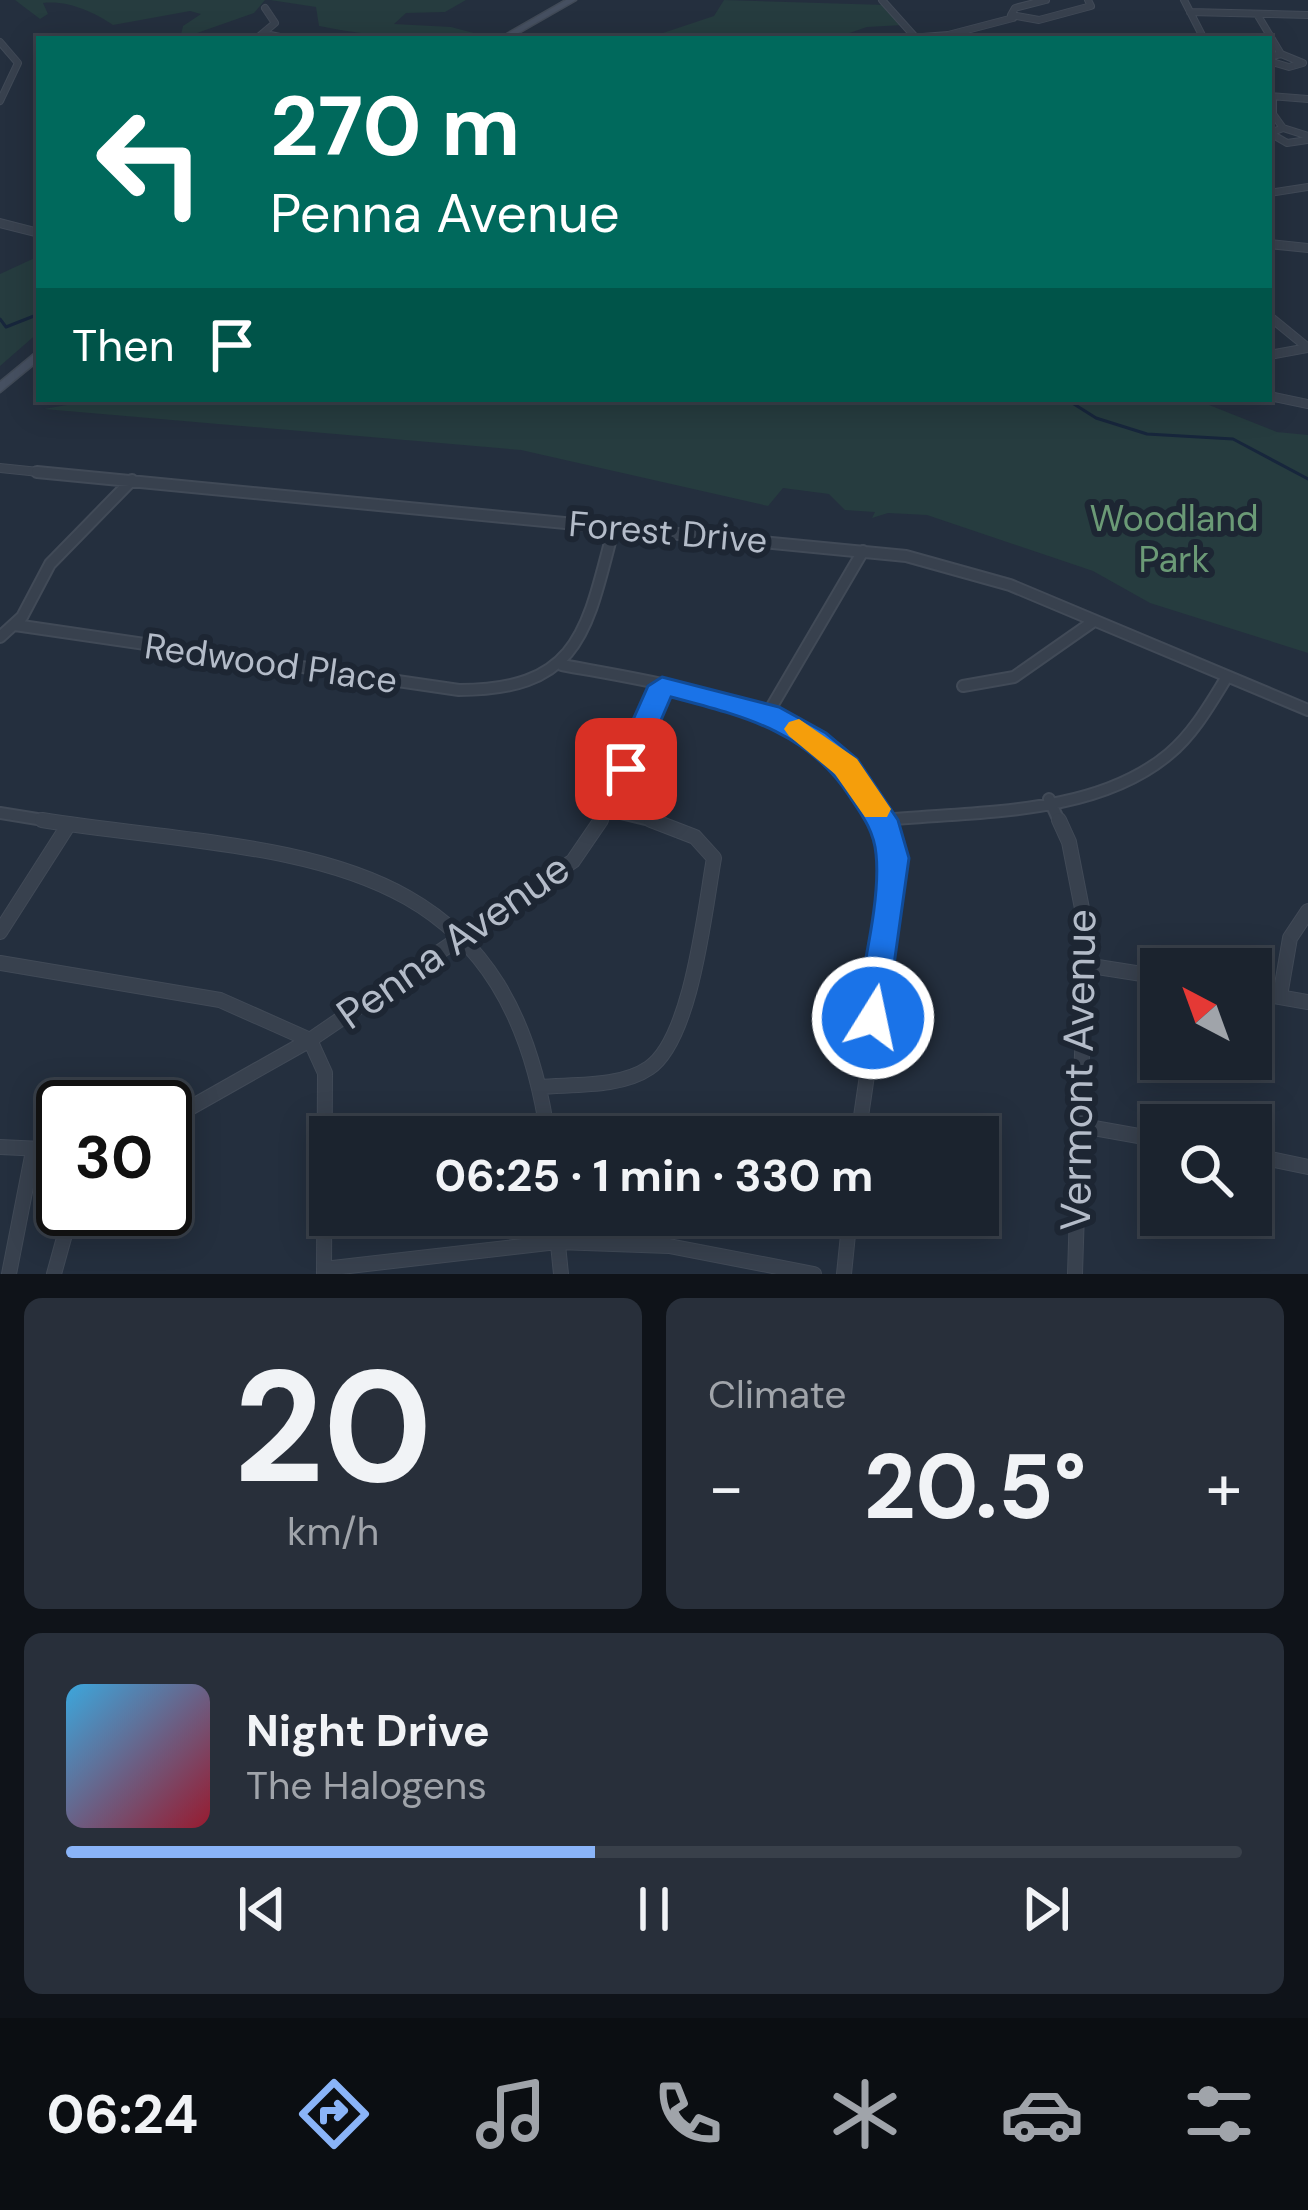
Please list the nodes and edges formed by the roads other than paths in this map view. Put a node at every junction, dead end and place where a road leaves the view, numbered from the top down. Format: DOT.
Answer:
graph roads {
  1 [pos="572,0"];
  2 [pos="882,0"];
  3 [pos="1046,0"];
  4 [pos="1088,0"];
  5 [pos="1184,0"];
  6 [pos="265,8"];
  7 [pos="1190,12"];
  8 [pos="1257,14"];
  9 [pos="1308,15"];
  10 [pos="1013,18"];
  11 [pos="266,34"];
  12 [pos="262,36"];
  13 [pos="276,36"];
  14 [pos="507,36"];
  15 [pos="914,36"];
  16 [pos="937,36"];
  17 [pos="1202,36"];
  18 [pos="1270,36"];
  19 [pos="1272,39"];
  20 [pos="0,42"];
  21 [pos="1281,54"];
  22 [pos="1272,58"];
  23 [pos="1272,60"];
  24 [pos="1272,97"];
  25 [pos="1308,99"];
  26 [pos="0,101"];
  27 [pos="1272,106"];
  28 [pos="1282,128"];
  29 [pos="1272,134"];
  30 [pos="1272,136"];
  31 [pos="1308,138"];
  32 [pos="1308,187"];
  33 [pos="1272,193"];
  34 [pos="0,223"];
  35 [pos="36,232"];
  36 [pos="1272,244"];
  37 [pos="1308,248"];
  38 [pos="1272,318"];
  39 [pos="1308,348"];
  40 [pos="1272,354"];
  41 [pos="36,357"];
  42 [pos="0,388"];
  43 [pos="1272,397"];
  44 [pos="1308,404"];
  45 [pos="0,468"];
  46 [pos="132,479"];
  47 [pos="614,527"];
  48 [pos="863,550"];
  49 [pos="1094,621"];
  50 [pos="14,625"];
  51 [pos="0,637"];
  52 [pos="562,665"];
  53 [pos="1225,680"];
  54 [pos="662,686"];
  55 [pos="963,686"];
  56 [pos="1308,710"];
  57 [pos="768,713"];
  58 [pos="1049,799"];
  59 [pos="608,810"];
  60 [pos="0,813"];
  61 [pos="882,820"];
  62 [pos="69,824"];
  63 [pos="1308,911"];
  64 [pos="0,932"];
  65 [pos="465,937"];
  66 [pos="0,963"];
  67 [pos="1085,964"];
  68 [pos="1140,973"];
  69 [pos="1272,995"];
  70 [pos="1280,996"];
  71 [pos="1308,1002"];
  72 [pos="310,1040"];
  73 [pos="539,1087"];
  74 [pos="192,1107"];
  75 [pos="544,1116"];
  76 [pos="861,1116"];
  77 [pos="1077,1125"];
  78 [pos="1140,1136"];
  79 [pos="0,1147"];
  80 [pos="33,1151"];
  81 [pos="36,1151"];
  82 [pos="1272,1159"];
  83 [pos="1308,1167"];
  84 [pos="64,1236"];
  85 [pos="557,1236"];
  86 [pos="848,1236"];
  87 [pos="557,1242"];
  88 [pos="324,1272"];
  89 [pos="8,1274"];
  90 [pos="54,1274"];
  91 [pos="561,1274"];
  92 [pos="814,1274"];
  93 [pos="844,1274"];
  94 [pos="1075,1274"];
  1 -- 14 [label="main road"];
  2 -- 15 [label="street"];
  3 -- 10 [label="street"];
  4 -- 10 [label="street"];
  5 -- 7 [label="street"];
  6 -- 11 [label="street"];
  7 -- 8 [label="street"];
  7 -- 17 [label="street"];
  8 -- 9 [label="street"];
  8 -- 18 [label="street"];
  10 -- 16 [label="street"];
  11 -- 12 [label="street"];
  11 -- 13 [label="street"];
  19 -- 21 [label="street"];
  20 -- 26 [label="street"];
  21 -- 22 [label="street"];
  21 -- 23 [label="street"];
  24 -- 25 [label="street"];
  27 -- 28 [label="street"];
  28 -- 29 [label="street"];
  28 -- 31 [label="street"];
  30 -- 31 [label="street"];
  32 -- 33 [label="street"];
  34 -- 35 [label="street"];
  36 -- 37 [label="street"];
  38 -- 39 [label="street"];
  39 -- 40 [label="street"];
  41 -- 42 [label="main road"];
  43 -- 44 [label="street"];
  45 -- 46 [label="street, Forest Drive"];
  46 -- 47 [label="street, Forest Drive"];
  46 -- 50 [label="street"];
  47 -- 48 [label="street, Forest Drive"];
  47 -- 52 [label="street"];
  48 -- 49 [label="street, Forest Drive"];
  48 -- 57 [label="street"];
  49 -- 53 [label="street, Forest Drive"];
  49 -- 55 [label="street"];
  50 -- 51 [label="street"];
  50 -- 52 [label="street, Redwood Place"];
  52 -- 54 [label="street"];
  53 -- 56 [label="street, Forest Drive"];
  53 -- 58 [label="street"];
  54 -- 57 [label="street"];
  54 -- 59 [label="street, Penna Avenue"];
  57 -- 61 [label="street"];
  58 -- 61 [label="street"];
  58 -- 67 [label="street, Vermont Avenue"];
  59 -- 65 [label="street, Penna Avenue"];
  59 -- 73 [label="street"];
  60 -- 62 [label="street"];
  61 -- 76 [label="street"];
  62 -- 64 [label="street"];
  62 -- 65 [label="street"];
  63 -- 70 [label="street"];
  65 -- 72 [label="street, Penna Avenue"];
  65 -- 73 [label="street"];
  66 -- 72 [label="street"];
  67 -- 68 [label="street"];
  67 -- 77 [label="street, Vermont Avenue"];
  69 -- 70 [label="street"];
  70 -- 71 [label="street"];
  72 -- 74 [label="street, Penna Avenue"];
  72 -- 88 [label="street"];
  73 -- 75 [label="street"];
  77 -- 78 [label="street"];
  77 -- 94 [label="street, Vermont Avenue"];
  79 -- 80 [label="street"];
  80 -- 81 [label="street"];
  80 -- 89 [label="street"];
  82 -- 83 [label="street"];
  84 -- 90 [label="street"];
  85 -- 87 [label="street"];
  86 -- 93 [label="street"];
  87 -- 88 [label="street"];
  87 -- 91 [label="street"];
  87 -- 92 [label="street"];
}
